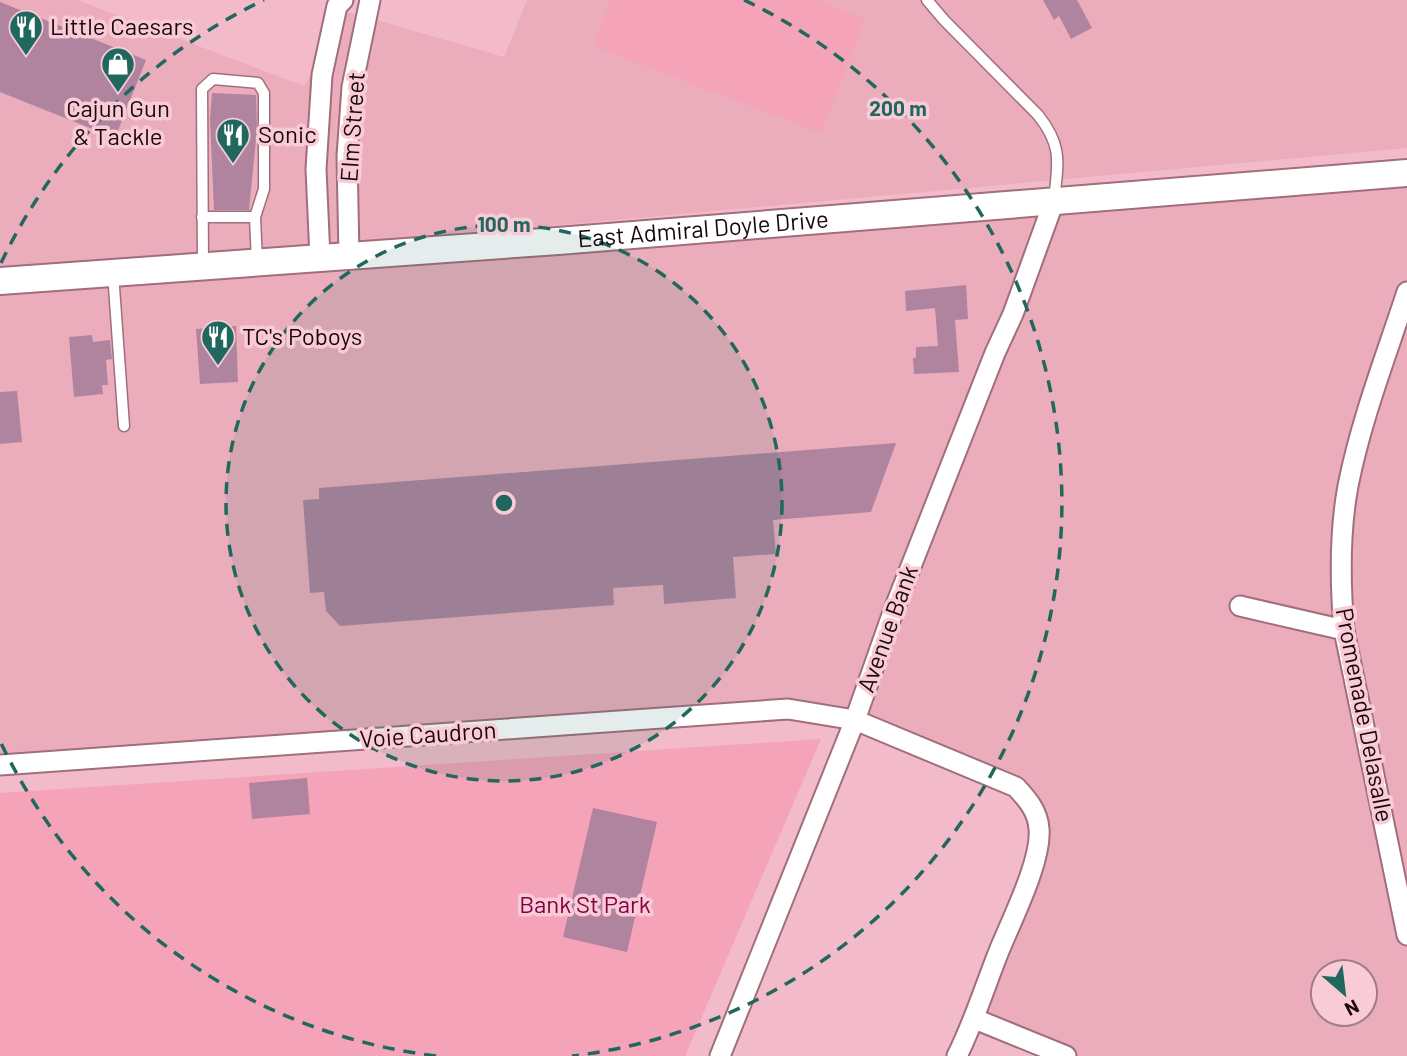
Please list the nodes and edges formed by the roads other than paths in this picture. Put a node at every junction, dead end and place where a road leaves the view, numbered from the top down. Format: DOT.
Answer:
graph roads {
  1 [pos="343,0"];
  2 [pos="370,0"];
  3 [pos="928,0"];
  4 [pos="1407,173"];
  5 [pos="1054,201"];
  6 [pos="202,217"];
  7 [pos="255,217"];
  8 [pos="349,256"];
  9 [pos="320,258"];
  10 [pos="257,262"];
  11 [pos="203,267"];
  12 [pos="113,273"];
  13 [pos="0,281"];
  14 [pos="1407,292"];
  15 [pos="124,426"];
  16 [pos="1240,606"];
  17 [pos="1344,630"];
  18 [pos="855,720"];
  19 [pos="0,765"];
  20 [pos="1407,935"];
  21 [pos="975,1019"];
  22 [pos="720,1056"];
  23 [pos="957,1056"];
  24 [pos="1066,1056"];
  1 -- 9 [label="street, Elm Street"];
  2 -- 8 [label="street, Elm Street"];
  3 -- 5 [label="lane"];
  4 -- 5 [label="main road, East Admiral Doyle Drive"];
  5 -- 8 [label="main road, East Admiral Doyle Drive"];
  5 -- 18 [label="street, Avenue Bank"];
  6 -- 7 [label="lane"];
  6 -- 7 [label="lane"];
  6 -- 11 [label="lane"];
  7 -- 10 [label="lane"];
  8 -- 9 [label="main road, East Admiral Doyle Drive"];
  9 -- 10 [label="main road, East Admiral Doyle Drive"];
  10 -- 11 [label="main road, East Admiral Doyle Drive"];
  11 -- 12 [label="main road, East Admiral Doyle Drive"];
  12 -- 13 [label="main road, East Admiral Doyle Drive"];
  12 -- 15 [label="lane"];
  14 -- 17 [label="street, Promenade Delasalle"];
  16 -- 17 [label="street"];
  17 -- 20 [label="street, Promenade Delasalle"];
  18 -- 19 [label="street, Voie Caudron"];
  18 -- 21 [label="street, Voie Caudron"];
  18 -- 22 [label="street, Avenue Bank"];
  21 -- 23 [label="street, Voie Caudron"];
  21 -- 24 [label="street"];
}
